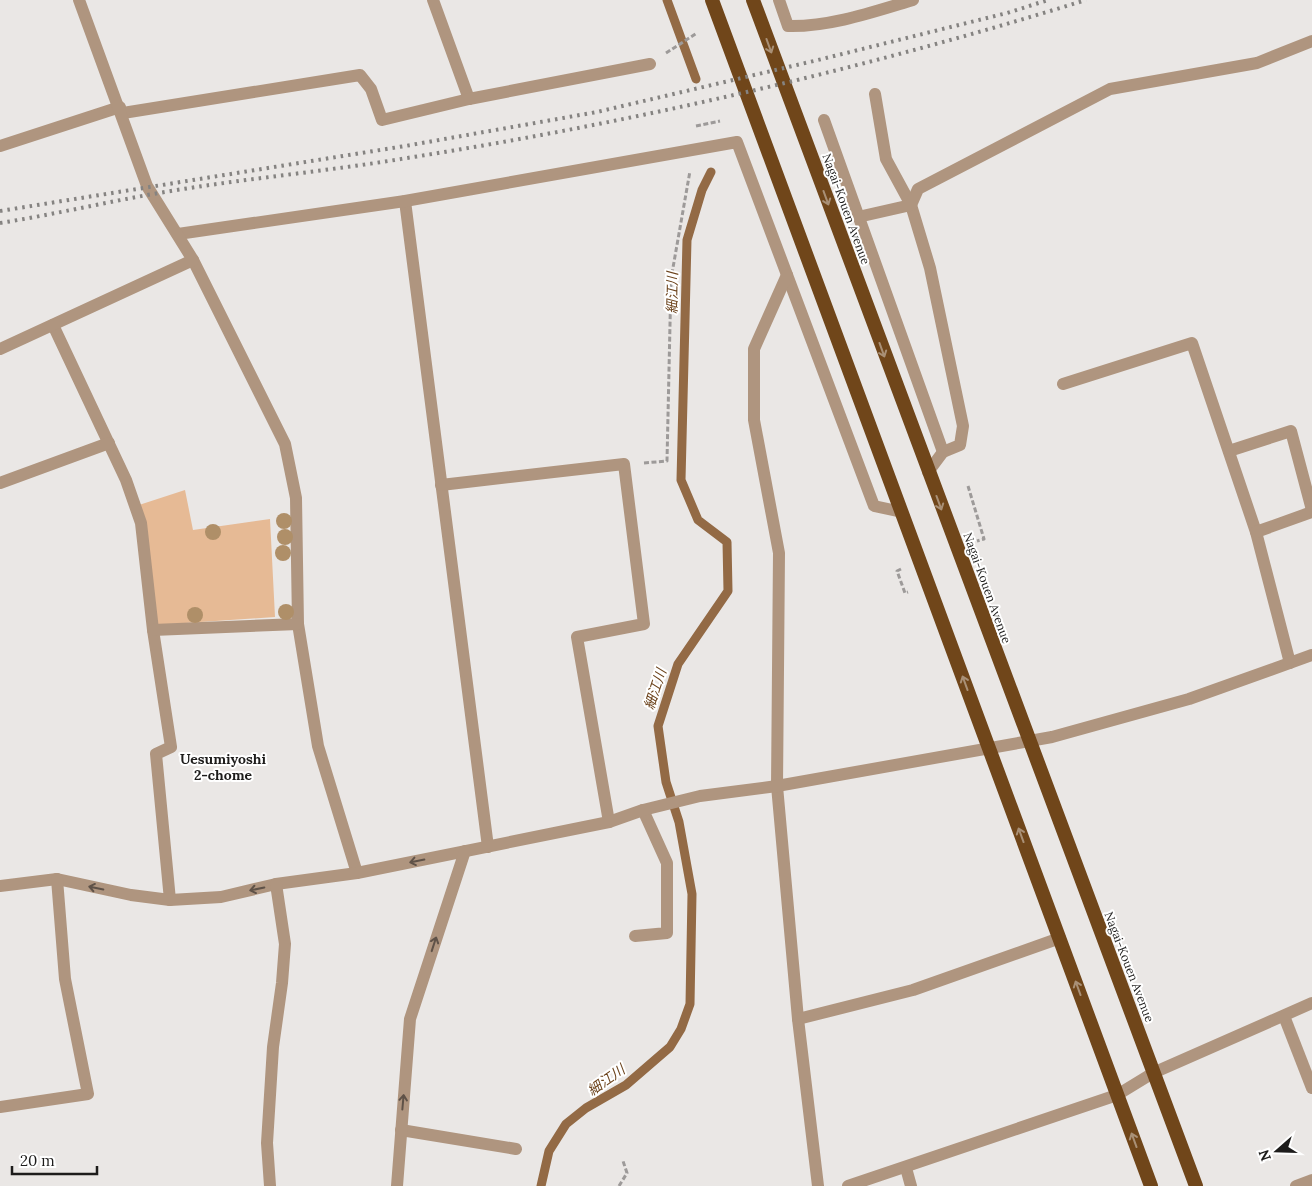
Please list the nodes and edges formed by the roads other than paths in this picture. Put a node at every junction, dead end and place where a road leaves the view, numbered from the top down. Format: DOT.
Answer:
graph roads {
  1 [pos="79,0"];
  2 [pos="433,0"];
  3 [pos="712,0"];
  4 [pos="752,0"];
  5 [pos="779,0"];
  6 [pos="913,0"];
  7 [pos="1312,40"];
  8 [pos="650,64"];
  9 [pos="876,94"];
  10 [pos="469,99"];
  11 [pos="121,110"];
  12 [pos="824,120"];
  13 [pos="0,146"];
  14 [pos="405,201"];
  15 [pos="911,204"];
  16 [pos="858,217"];
  17 [pos="178,234"];
  18 [pos="192,260"];
  19 [pos="787,275"];
  20 [pos="53,324"];
  21 [pos="0,349"];
  22 [pos="1063,384"];
  23 [pos="108,443"];
  24 [pos="1229,451"];
  25 [pos="943,452"];
  26 [pos="928,472"];
  27 [pos="0,484"];
  28 [pos="442,485"];
  29 [pos="1312,511"];
  30 [pos="902,512"];
  31 [pos="1256,532"];
  32 [pos="298,624"];
  33 [pos="153,630"];
  34 [pos="1312,655"];
  35 [pos="1290,663"];
  36 [pos="1028,741"];
  37 [pos="988,748"];
  38 [pos="777,786"];
  39 [pos="643,810"];
  40 [pos="609,822"];
  41 [pos="488,847"];
  42 [pos="465,851"];
  43 [pos="357,873"];
  44 [pos="57,879"];
  45 [pos="276,884"];
  46 [pos="0,886"];
  47 [pos="170,900"];
  48 [pos="635,936"];
  49 [pos="1060,938"];
  50 [pos="1312,1004"];
  51 [pos="1284,1016"];
  52 [pos="798,1019"];
  53 [pos="1153,1073"];
  54 [pos="1312,1088"];
  55 [pos="1117,1095"];
  56 [pos="0,1107"];
  57 [pos="401,1130"];
  58 [pos="516,1149"];
  59 [pos="906,1168"];
  60 [pos="1312,1180"];
  61 [pos="270,1186"];
  62 [pos="397,1186"];
  63 [pos="818,1186"];
  64 [pos="848,1186"];
  65 [pos="911,1186"];
  66 [pos="1151,1186"];
  67 [pos="1196,1186"];
  68 [pos="1296,1186"];
  1 -- 11 [label="street"];
  2 -- 10 [label="street"];
  3 -- 30 [label="highway"];
  4 -- 26 [label="highway, Nagai-Kouen Avenue, one-way"];
  5 -- 6 [label="street"];
  7 -- 15 [label="street"];
  8 -- 10 [label="street"];
  9 -- 15 [label="street"];
  10 -- 11 [label="street"];
  11 -- 13 [label="street"];
  11 -- 17 [label="street"];
  12 -- 16 [label="street"];
  14 -- 17 [label="street"];
  14 -- 19 [label="street"];
  14 -- 28 [label="street"];
  15 -- 16 [label="street"];
  15 -- 25 [label="street"];
  16 -- 25 [label="street"];
  17 -- 18 [label="street"];
  18 -- 20 [label="street"];
  18 -- 32 [label="street"];
  19 -- 30 [label="street"];
  19 -- 38 [label="street"];
  20 -- 21 [label="street"];
  20 -- 23 [label="street"];
  22 -- 24 [label="street"];
  23 -- 27 [label="street"];
  23 -- 33 [label="street"];
  24 -- 29 [label="street"];
  24 -- 31 [label="street"];
  25 -- 26 [label="street"];
  26 -- 36 [label="highway, Nagai-Kouen Avenue, one-way"];
  28 -- 40 [label="street"];
  28 -- 41 [label="street"];
  29 -- 31 [label="street"];
  37 -- 30 [label="highway, one-way"];
  31 -- 35 [label="street"];
  32 -- 33 [label="street"];
  32 -- 43 [label="street"];
  33 -- 47 [label="street"];
  34 -- 35 [label="street"];
  35 -- 36 [label="street"];
  36 -- 37 [label="street"];
  36 -- 53 [label="highway, Nagai-Kouen Avenue"];
  37 -- 38 [label="street"];
  49 -- 37 [label="highway, one-way"];
  38 -- 39 [label="street"];
  38 -- 52 [label="street"];
  39 -- 40 [label="street"];
  39 -- 48 [label="street"];
  40 -- 41 [label="street"];
  41 -- 42 [label="street"];
  42 -- 43 [label="street, one-way"];
  57 -- 42 [label="street, one-way"];
  43 -- 45 [label="street"];
  44 -- 46 [label="street"];
  47 -- 44 [label="street, one-way"];
  44 -- 56 [label="street"];
  45 -- 47 [label="street, one-way"];
  45 -- 61 [label="street"];
  49 -- 52 [label="street"];
  55 -- 49 [label="highway, one-way"];
  50 -- 51 [label="street"];
  51 -- 53 [label="street"];
  51 -- 54 [label="street"];
  52 -- 63 [label="street"];
  53 -- 55 [label="street"];
  53 -- 67 [label="highway, Nagai-Kouen Avenue"];
  55 -- 59 [label="street"];
  66 -- 55 [label="highway, one-way"];
  57 -- 58 [label="street"];
  57 -- 62 [label="street"];
  59 -- 64 [label="street"];
  59 -- 65 [label="street"];
  60 -- 68 [label="street"];
}
